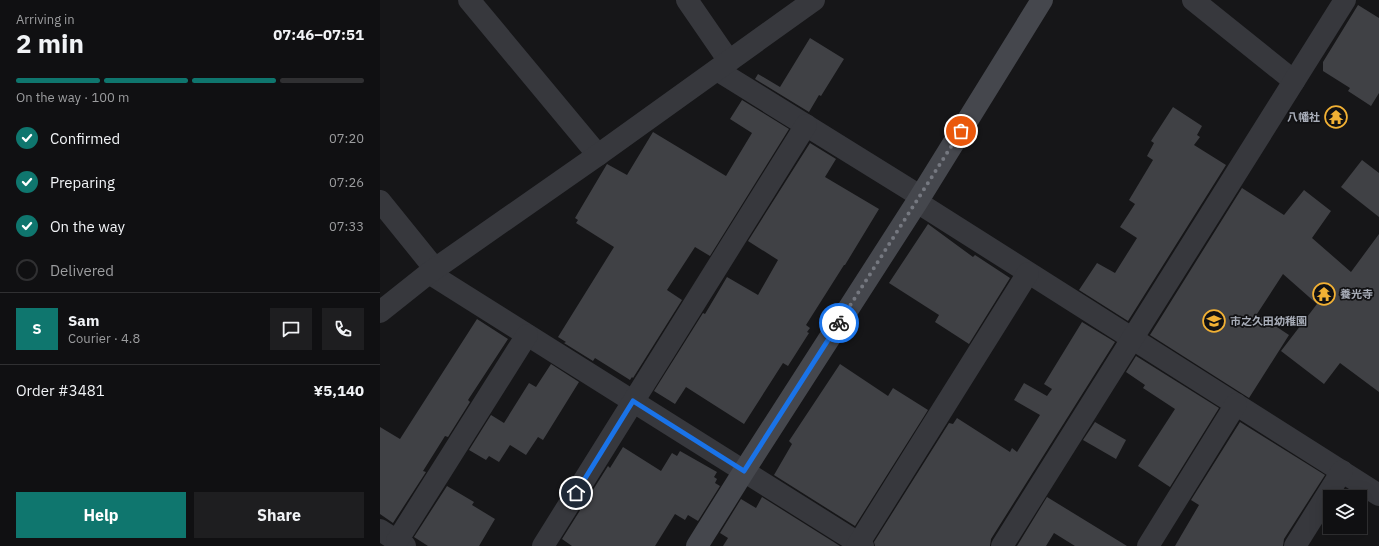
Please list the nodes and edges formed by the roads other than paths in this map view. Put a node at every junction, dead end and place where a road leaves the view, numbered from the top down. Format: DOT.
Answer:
graph roads {
  1 [pos="469,0"];
  2 [pos="687,0"];
  3 [pos="814,0"];
  4 [pos="1042,0"];
  5 [pos="1193,0"];
  6 [pos="1345,0"];
  7 [pos="723,66"];
  8 [pos="1294,81"];
  9 [pos="806,125"];
  10 [pos="598,155"];
  11 [pos="919,199"];
  12 [pos="380,201"];
  13 [pos="432,271"];
  14 [pos="1028,272"];
  15 [pos="380,312"];
  16 [pos="527,335"];
  17 [pos="1132,338"];
  18 [pos="633,401"];
  19 [pos="1236,404"];
  20 [pos="744,471"];
  21 [pos="1342,471"];
  22 [pos="1379,495"];
  23 [pos="394,539"];
  24 [pos="860,545"];
  25 [pos="543,546"];
  26 [pos="697,546"];
  27 [pos="1002,546"];
  28 [pos="1148,546"];
  29 [pos="1295,546"];
  1 -- 10 [label="street"];
  2 -- 7 [label="street"];
  3 -- 7 [label="street"];
  4 -- 11 [label="main road"];
  5 -- 8 [label="street"];
  6 -- 8 [label="street"];
  7 -- 9 [label="street"];
  7 -- 10 [label="street"];
  8 -- 17 [label="street"];
  9 -- 11 [label="street"];
  9 -- 18 [label="street"];
  10 -- 13 [label="street"];
  11 -- 14 [label="street"];
  11 -- 20 [label="main road"];
  12 -- 13 [label="street"];
  13 -- 15 [label="street"];
  13 -- 16 [label="street"];
  14 -- 17 [label="street"];
  14 -- 24 [label="street"];
  16 -- 18 [label="street"];
  16 -- 23 [label="street"];
  17 -- 19 [label="street"];
  17 -- 27 [label="street"];
  18 -- 20 [label="street"];
  18 -- 25 [label="street"];
  19 -- 21 [label="street"];
  19 -- 28 [label="street"];
  20 -- 24 [label="street"];
  20 -- 26 [label="main road"];
  21 -- 22 [label="street"];
  21 -- 29 [label="street"];
}
